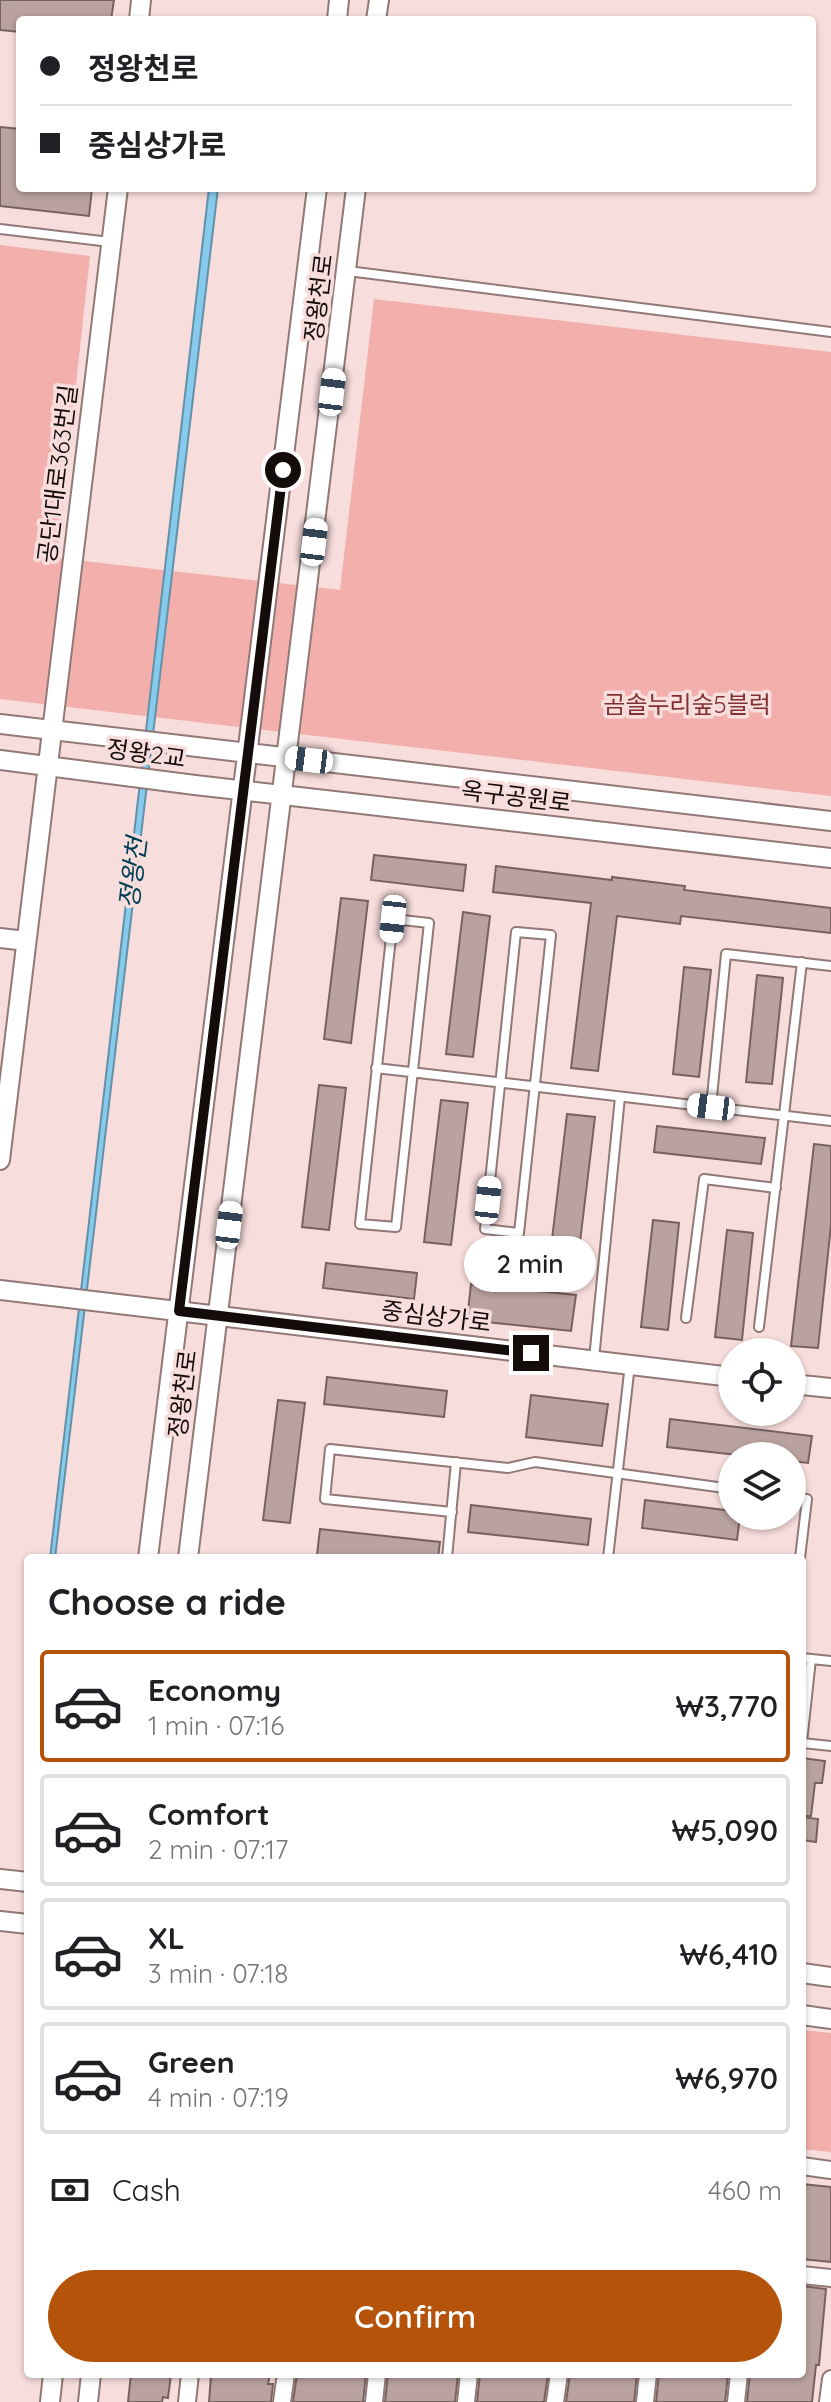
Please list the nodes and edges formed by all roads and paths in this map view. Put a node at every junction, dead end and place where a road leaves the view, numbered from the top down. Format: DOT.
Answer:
graph roads {
  1 [pos="117,192"];
  2 [pos="317,192"];
  3 [pos="356,192"];
  4 [pos="0,229"];
  5 [pos="111,242"];
  6 [pos="346,271"];
  7 [pos="831,332"];
  8 [pos="0,724"];
  9 [pos="51,730"];
  10 [pos="197,747"];
  11 [pos="249,753"];
  12 [pos="287,757"];
  13 [pos="0,760"];
  14 [pos="46,765"];
  15 [pos="195,785"];
  16 [pos="244,791"];
  17 [pos="283,795"];
  18 [pos="831,821"];
  19 [pos="831,858"];
  20 [pos="0,938"];
  21 [pos="26,941"];
  22 [pos="802,962"];
  23 [pos="831,966"];
  24 [pos="376,1068"];
  25 [pos="412,1072"];
  26 [pos="500,1083"];
  27 [pos="535,1086"];
  28 [pos="620,1097"];
  29 [pos="711,1107"];
  30 [pos="784,1116"];
  31 [pos="831,1121"];
  32 [pos="0,1160"];
  33 [pos="776,1188"];
  34 [pos="0,1290"];
  35 [pos="179,1311"];
  36 [pos="217,1315"];
  37 [pos="686,1318"];
  38 [pos="759,1327"];
  39 [pos="594,1360"];
  40 [pos="630,1364"];
  41 [pos="718,1375"];
  42 [pos="806,1385"];
  43 [pos="831,1388"];
  44 [pos="456,1462"];
  45 [pos="618,1475"];
  46 [pos="718,1487"];
  47 [pos="452,1512"];
  48 [pos="803,1530"];
  49 [pos="149,1554"];
  50 [pos="188,1554"];
  51 [pos="447,1554"];
  52 [pos="608,1554"];
  53 [pos="800,1554"];
  54 [pos="806,1658"];
  55 [pos="831,1661"];
  56 [pos="806,1743"];
  57 [pos="831,1746"];
  58 [pos="0,1879"];
  59 [pos="24,1882"];
  60 [pos="0,1921"];
  61 [pos="24,1924"];
  62 [pos="806,1974"];
  63 [pos="831,1977"];
  64 [pos="806,2016"];
  65 [pos="831,2019"];
  66 [pos="806,2167"];
  67 [pos="831,2170"];
  68 [pos="806,2275"];
  69 [pos="831,2278"];
  70 [pos="53,2378"];
  71 [pos="91,2378"];
  72 [pos="190,2378"];
  73 [pos="285,2378"];
  74 [pos="377,2378"];
  75 [pos="469,2378"];
  76 [pos="558,2378"];
  77 [pos="648,2378"];
  78 [pos="739,2378"];
  79 [pos="831,2379"];
  80 [pos="50,2402"];
  81 [pos="88,2402"];
  82 [pos="187,2402"];
  83 [pos="282,2402"];
  84 [pos="374,2402"];
  85 [pos="466,2402"];
  86 [pos="555,2402"];
  87 [pos="645,2402"];
  88 [pos="736,2402"];
  89 [pos="828,2402"];
  1 -- 5 [label="street, 공단1대로363번길"];
  2 -- 11 [label="street, 정왕천로"];
  3 -- 6 [label="street, 정왕천로"];
  4 -- 5 [label="lane"];
  5 -- 9 [label="street, 공단1대로363번길"];
  6 -- 7 [label="lane"];
  6 -- 12 [label="street, 정왕천로"];
  8 -- 9 [label="street"];
  9 -- 10 [label="street, 정왕2교"];
  9 -- 14 [label="street, 공단1대로363번길"];
  10 -- 11 [label="street, 옥구공원로"];
  11 -- 12 [label="street, 옥구공원로"];
  11 -- 16 [label="street, 정왕천로"];
  12 -- 17 [label="street, 정왕천로"];
  12 -- 18 [label="street, 옥구공원로"];
  13 -- 14 [label="street"];
  14 -- 15 [label="street, 정왕2교"];
  14 -- 21 [label="street, 공단1대로363번길"];
  15 -- 16 [label="street, 옥구공원로"];
  16 -- 17 [label="street, 옥구공원로"];
  16 -- 35 [label="street, 정왕천로"];
  17 -- 19 [label="street, 옥구공원로"];
  17 -- 36 [label="street, 정왕천로"];
  20 -- 21 [label="street"];
  21 -- 32 [label="street, 공단1대로363번길"];
  22 -- 23 [label="lane"];
  22 -- 29 [label="lane"];
  22 -- 30 [label="lane"];
  24 -- 25 [label="lane"];
  24 -- 25 [label="lane"];
  24 -- 25 [label="lane"];
  25 -- 26 [label="lane"];
  26 -- 27 [label="lane"];
  26 -- 27 [label="lane"];
  26 -- 27 [label="lane"];
  27 -- 28 [label="lane"];
  28 -- 29 [label="lane"];
  28 -- 39 [label="lane"];
  29 -- 30 [label="lane"];
  30 -- 31 [label="lane"];
  30 -- 33 [label="lane"];
  33 -- 37 [label="lane"];
  33 -- 38 [label="lane"];
  34 -- 35 [label="street, 중심상가로"];
  35 -- 36 [label="street, 중심상가로"];
  35 -- 49 [label="street, 정왕천로"];
  36 -- 39 [label="street, 중심상가로"];
  36 -- 50 [label="street, 정왕천로"];
  39 -- 40 [label="street, 중심상가로"];
  40 -- 41 [label="street, 중심상가로"];
  40 -- 45 [label="lane"];
  42 -- 43 [label="street"];
  44 -- 45 [label="lane"];
  44 -- 47 [label="lane"];
  44 -- 47 [label="lane"];
  45 -- 46 [label="lane"];
  45 -- 52 [label="lane"];
  47 -- 51 [label="lane"];
  48 -- 53 [label="lane"];
  54 -- 55 [label="lane"];
  56 -- 57 [label="lane"];
  58 -- 59 [label="street"];
  60 -- 61 [label="street"];
  62 -- 63 [label="street"];
  64 -- 65 [label="street"];
  66 -- 67 [label="street"];
  68 -- 69 [label="street"];
  70 -- 80 [label="street"];
  71 -- 81 [label="street"];
  72 -- 82 [label="street"];
  73 -- 83 [label="street"];
  74 -- 84 [label="street"];
  75 -- 85 [label="street"];
  76 -- 86 [label="street"];
  77 -- 87 [label="street"];
  78 -- 88 [label="street"];
  79 -- 89 [label="street"];
}
